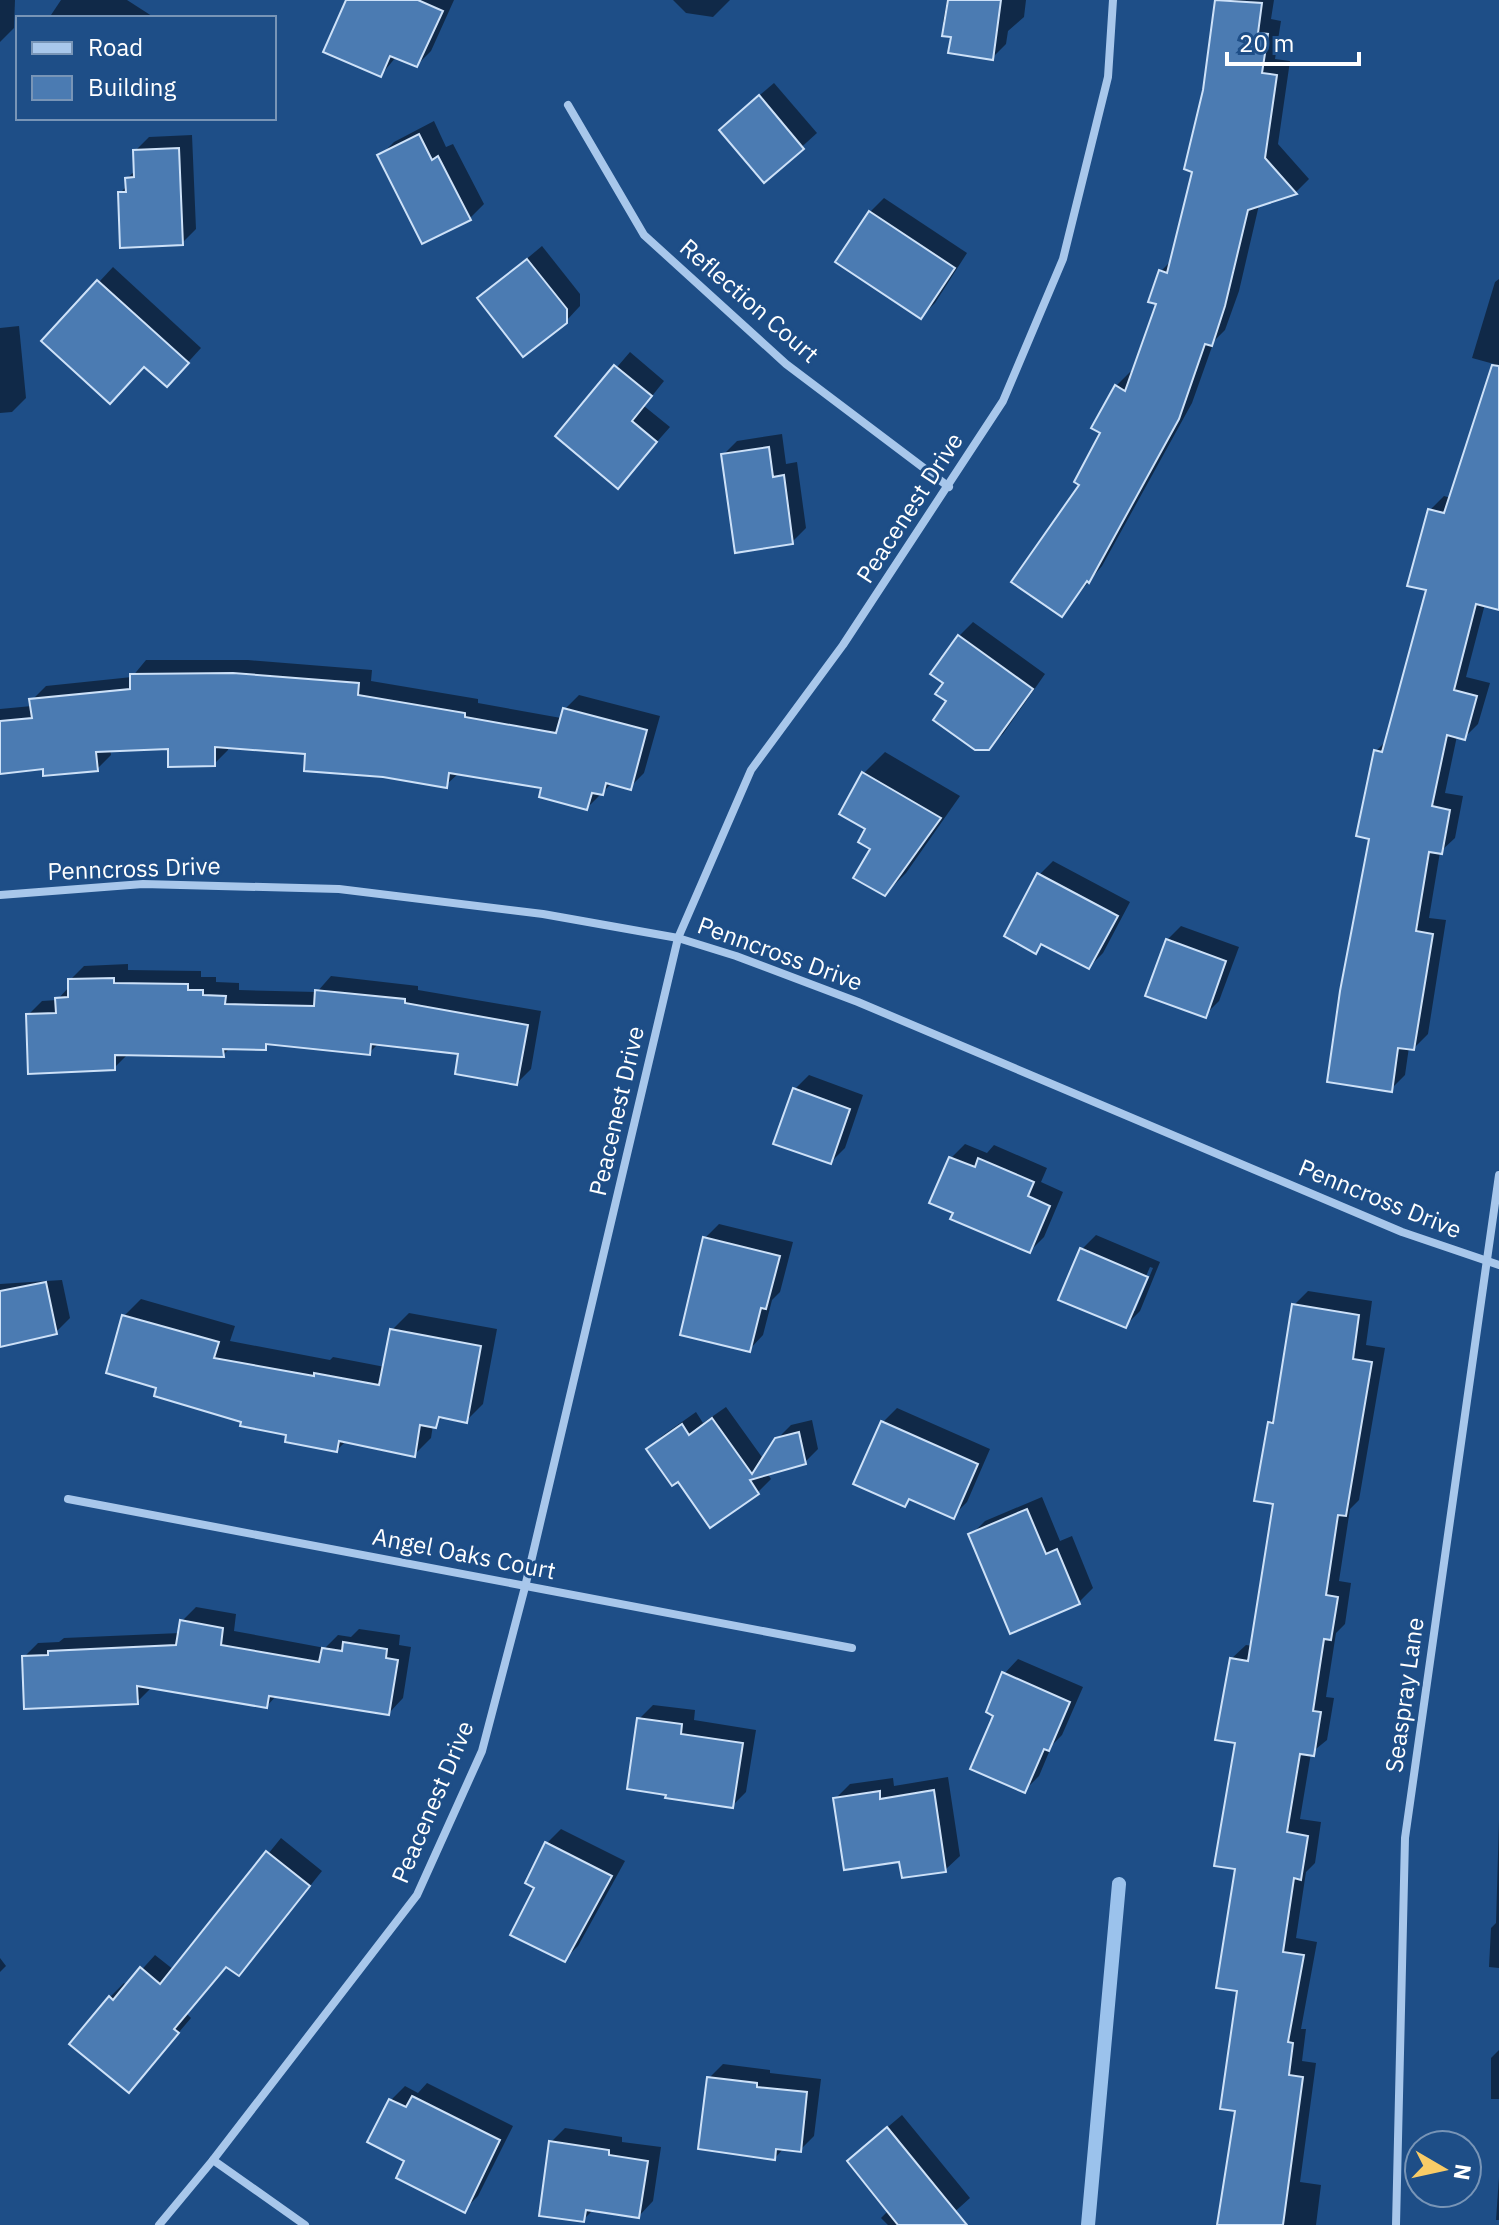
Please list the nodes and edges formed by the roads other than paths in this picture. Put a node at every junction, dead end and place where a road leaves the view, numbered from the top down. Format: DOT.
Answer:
graph roads {
  1 [pos="1113,0"];
  2 [pos="568,105"];
  3 [pos="949,487"];
  4 [pos="0,895"];
  5 [pos="678,938"];
  6 [pos="1499,1175"];
  7 [pos="1485,1261"];
  8 [pos="1499,1265"];
  9 [pos="68,1499"];
  10 [pos="525,1587"];
  11 [pos="852,1648"];
  12 [pos="213,2160"];
  13 [pos="159,2225"];
  14 [pos="305,2225"];
  15 [pos="1396,2225"];
  1 -- 3 [label="street, Peacenest Drive"];
  2 -- 3 [label="street, Reflection Court"];
  3 -- 5 [label="street, Peacenest Drive"];
  4 -- 5 [label="street, Penncross Drive"];
  5 -- 7 [label="street, Penncross Drive"];
  5 -- 10 [label="street, Peacenest Drive"];
  6 -- 7 [label="street, Seaspray Lane"];
  7 -- 8 [label="street, Penncross Drive"];
  7 -- 15 [label="street, Seaspray Lane"];
  9 -- 10 [label="street, Angel Oaks Court"];
  10 -- 11 [label="street, Angel Oaks Court"];
  10 -- 12 [label="street, Peacenest Drive"];
  12 -- 13 [label="street, Peacenest Drive"];
  12 -- 14 [label="street"];
}
